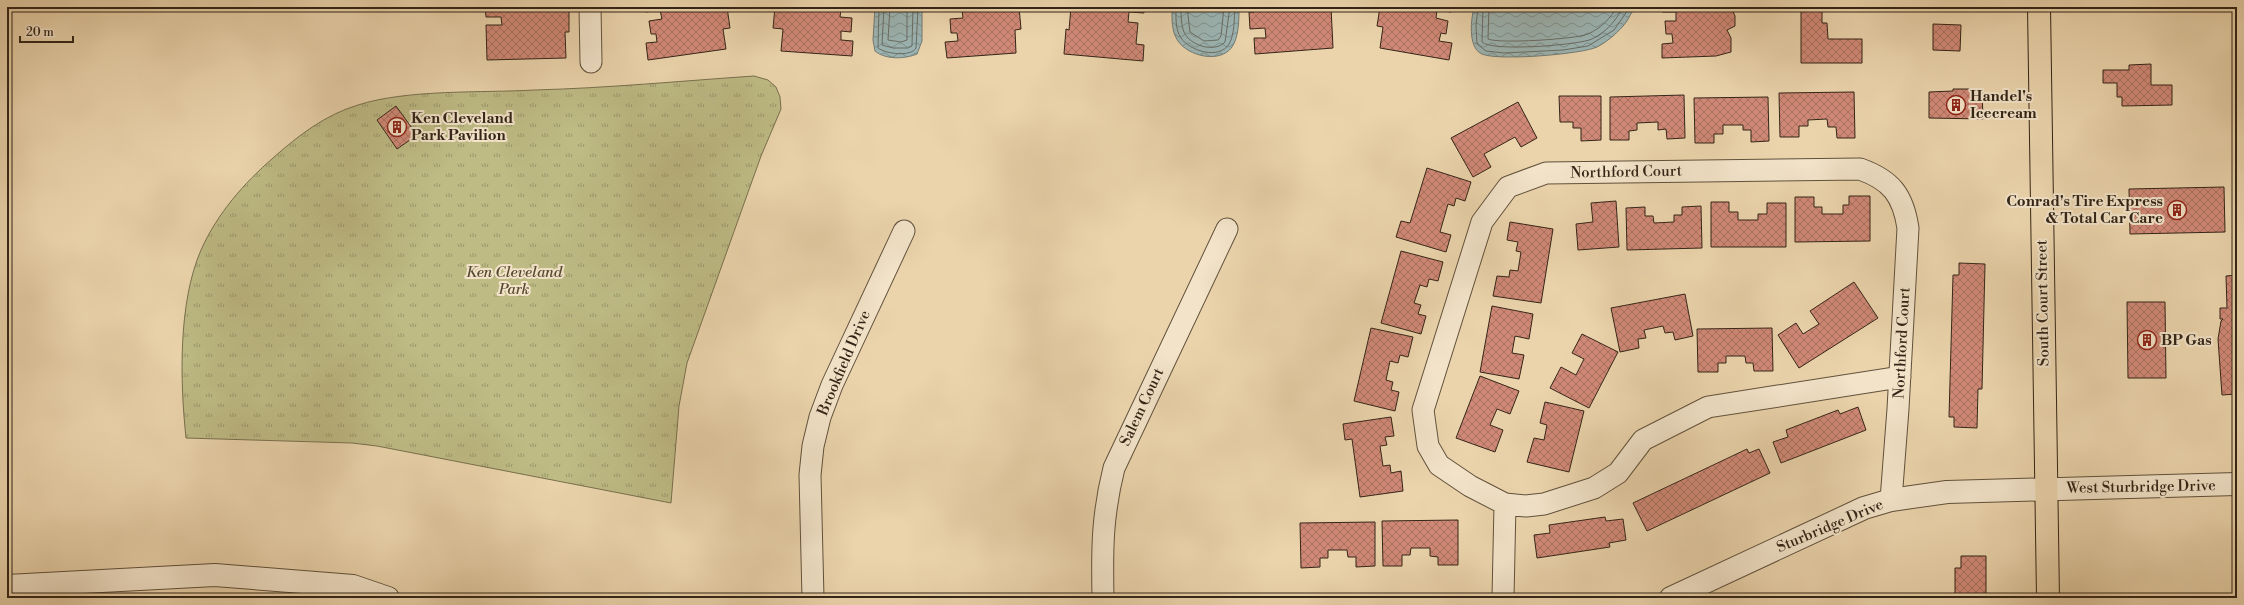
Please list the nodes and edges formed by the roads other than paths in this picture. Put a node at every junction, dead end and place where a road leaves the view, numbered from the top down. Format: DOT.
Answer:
graph roads {
  1 [pos="590,7"];
  2 [pos="2039,7"];
  3 [pos="591,62"];
  4 [pos="1227,229"];
  5 [pos="904,231"];
  6 [pos="1900,377"];
  7 [pos="2237,484"];
  8 [pos="2046,490"];
  9 [pos="1890,500"];
  10 [pos="1505,504"];
  11 [pos="7,586"];
  12 [pos="388,598"];
  13 [pos="813,598"];
  14 [pos="1102,598"];
  15 [pos="1503,598"];
  16 [pos="1671,598"];
  17 [pos="2048,598"];
  1 -- 3 [label="street"];
  2 -- 8 [label="main road, South Court Street"];
  4 -- 14 [label="street, Salem Court"];
  5 -- 13 [label="street, Brookfield Drive"];
  6 -- 9 [label="street, Northford Court"];
  6 -- 10 [label="street"];
  6 -- 10 [label="street, Northford Court"];
  7 -- 8 [label="street, West Sturbridge Drive"];
  8 -- 9 [label="street, Sturbridge Drive"];
  8 -- 17 [label="main road, South Court Street"];
  9 -- 16 [label="street, Sturbridge Drive"];
  10 -- 15 [label="street"];
  11 -- 12 [label="street"];
}
